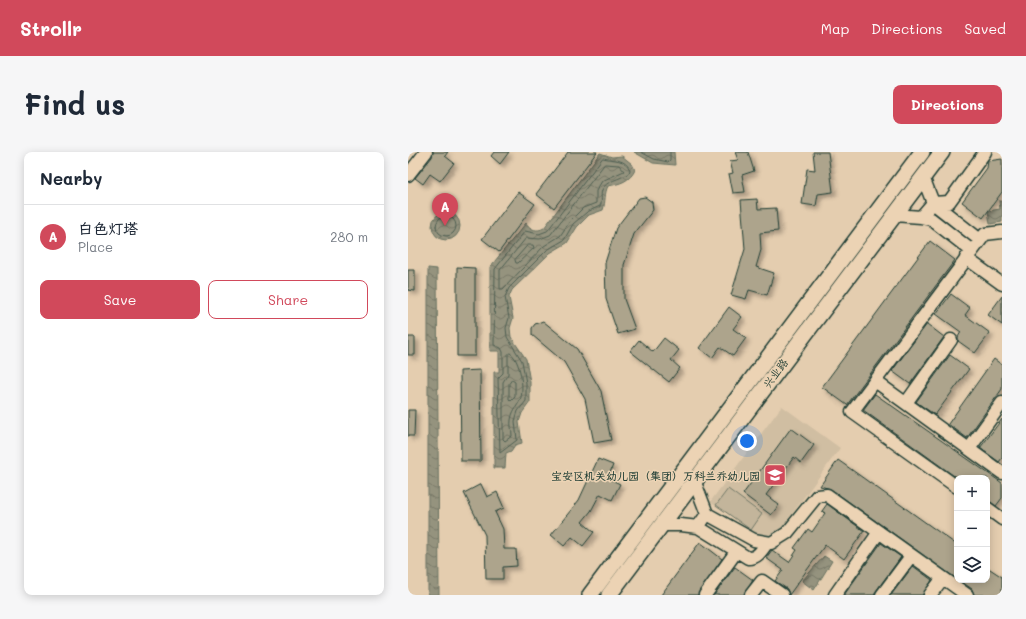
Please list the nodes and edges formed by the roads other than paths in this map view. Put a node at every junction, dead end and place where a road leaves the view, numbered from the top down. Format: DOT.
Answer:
graph roads {
  1 [pos="426,152"];
  2 [pos="922,152"];
  3 [pos="942,152"];
  4 [pos="985,152"];
  5 [pos="408,175"];
  6 [pos="923,177"];
  7 [pos="933,203"];
  8 [pos="894,215"];
  9 [pos="921,217"];
  10 [pos="1002,232"];
  11 [pos="980,240"];
  12 [pos="969,254"];
  13 [pos="1002,284"];
  14 [pos="952,340"];
  15 [pos="875,381"];
  16 [pos="906,403"];
  17 [pos="1002,403"];
  18 [pos="968,449"];
  19 [pos="1002,473"];
  20 [pos="694,480"];
  21 [pos="954,485"];
  22 [pos="990,510"];
  23 [pos="707,514"];
  24 [pos="1002,519"];
  25 [pos="661,525"];
  26 [pos="698,527"];
  27 [pos="879,532"];
  28 [pos="644,536"];
  29 [pos="767,543"];
  30 [pos="736,552"];
  31 [pos="911,556"];
  32 [pos="943,578"];
  33 [pos="590,595"];
  34 [pos="609,595"];
  35 [pos="705,595"];
  36 [pos="752,595"];
  37 [pos="782,595"];
  38 [pos="835,595"];
  39 [pos="882,595"];
  40 [pos="930,595"];
  41 [pos="967,595"];
  1 -- 5 [label="lane"];
  2 -- 28 [label="main road, 兴业路"];
  3 -- 6 [label="main road, 兴业路"];
  4 -- 7 [label="lane"];
  6 -- 7 [label="lane"];
  6 -- 8 [label="main road, 兴业路"];
  7 -- 9 [label="lane"];
  7 -- 11 [label="lane"];
  8 -- 9 [label="lane"];
  8 -- 20 [label="main road, 兴业路"];
  9 -- 12 [label="lane"];
  10 -- 11 [label="lane"];
  11 -- 12 [label="lane"];
  12 -- 13 [label="lane"];
  12 -- 15 [label="lane"];
  14 -- 16 [label="lane"];
  15 -- 16 [label="lane"];
  15 -- 21 [label="lane"];
  16 -- 18 [label="lane"];
  17 -- 18 [label="lane"];
  18 -- 19 [label="lane"];
  20 -- 23 [label="lane"];
  20 -- 25 [label="main road, 兴业路"];
  22 -- 24 [label="lane"];
  23 -- 26 [label="lane"];
  23 -- 29 [label="lane"];
  25 -- 26 [label="lane"];
  25 -- 28 [label="main road, 兴业路"];
  26 -- 30 [label="lane"];
  27 -- 29 [label="lane"];
  27 -- 31 [label="lane"];
  27 -- 38 [label="lane"];
  28 -- 33 [label="main road, 兴业路"];
  28 -- 34 [label="main road, 兴业路"];
  29 -- 30 [label="lane"];
  30 -- 35 [label="lane"];
  31 -- 32 [label="lane"];
  31 -- 39 [label="lane"];
  32 -- 40 [label="lane"];
  32 -- 41 [label="lane"];
  36 -- 37 [label="lane"];
}
